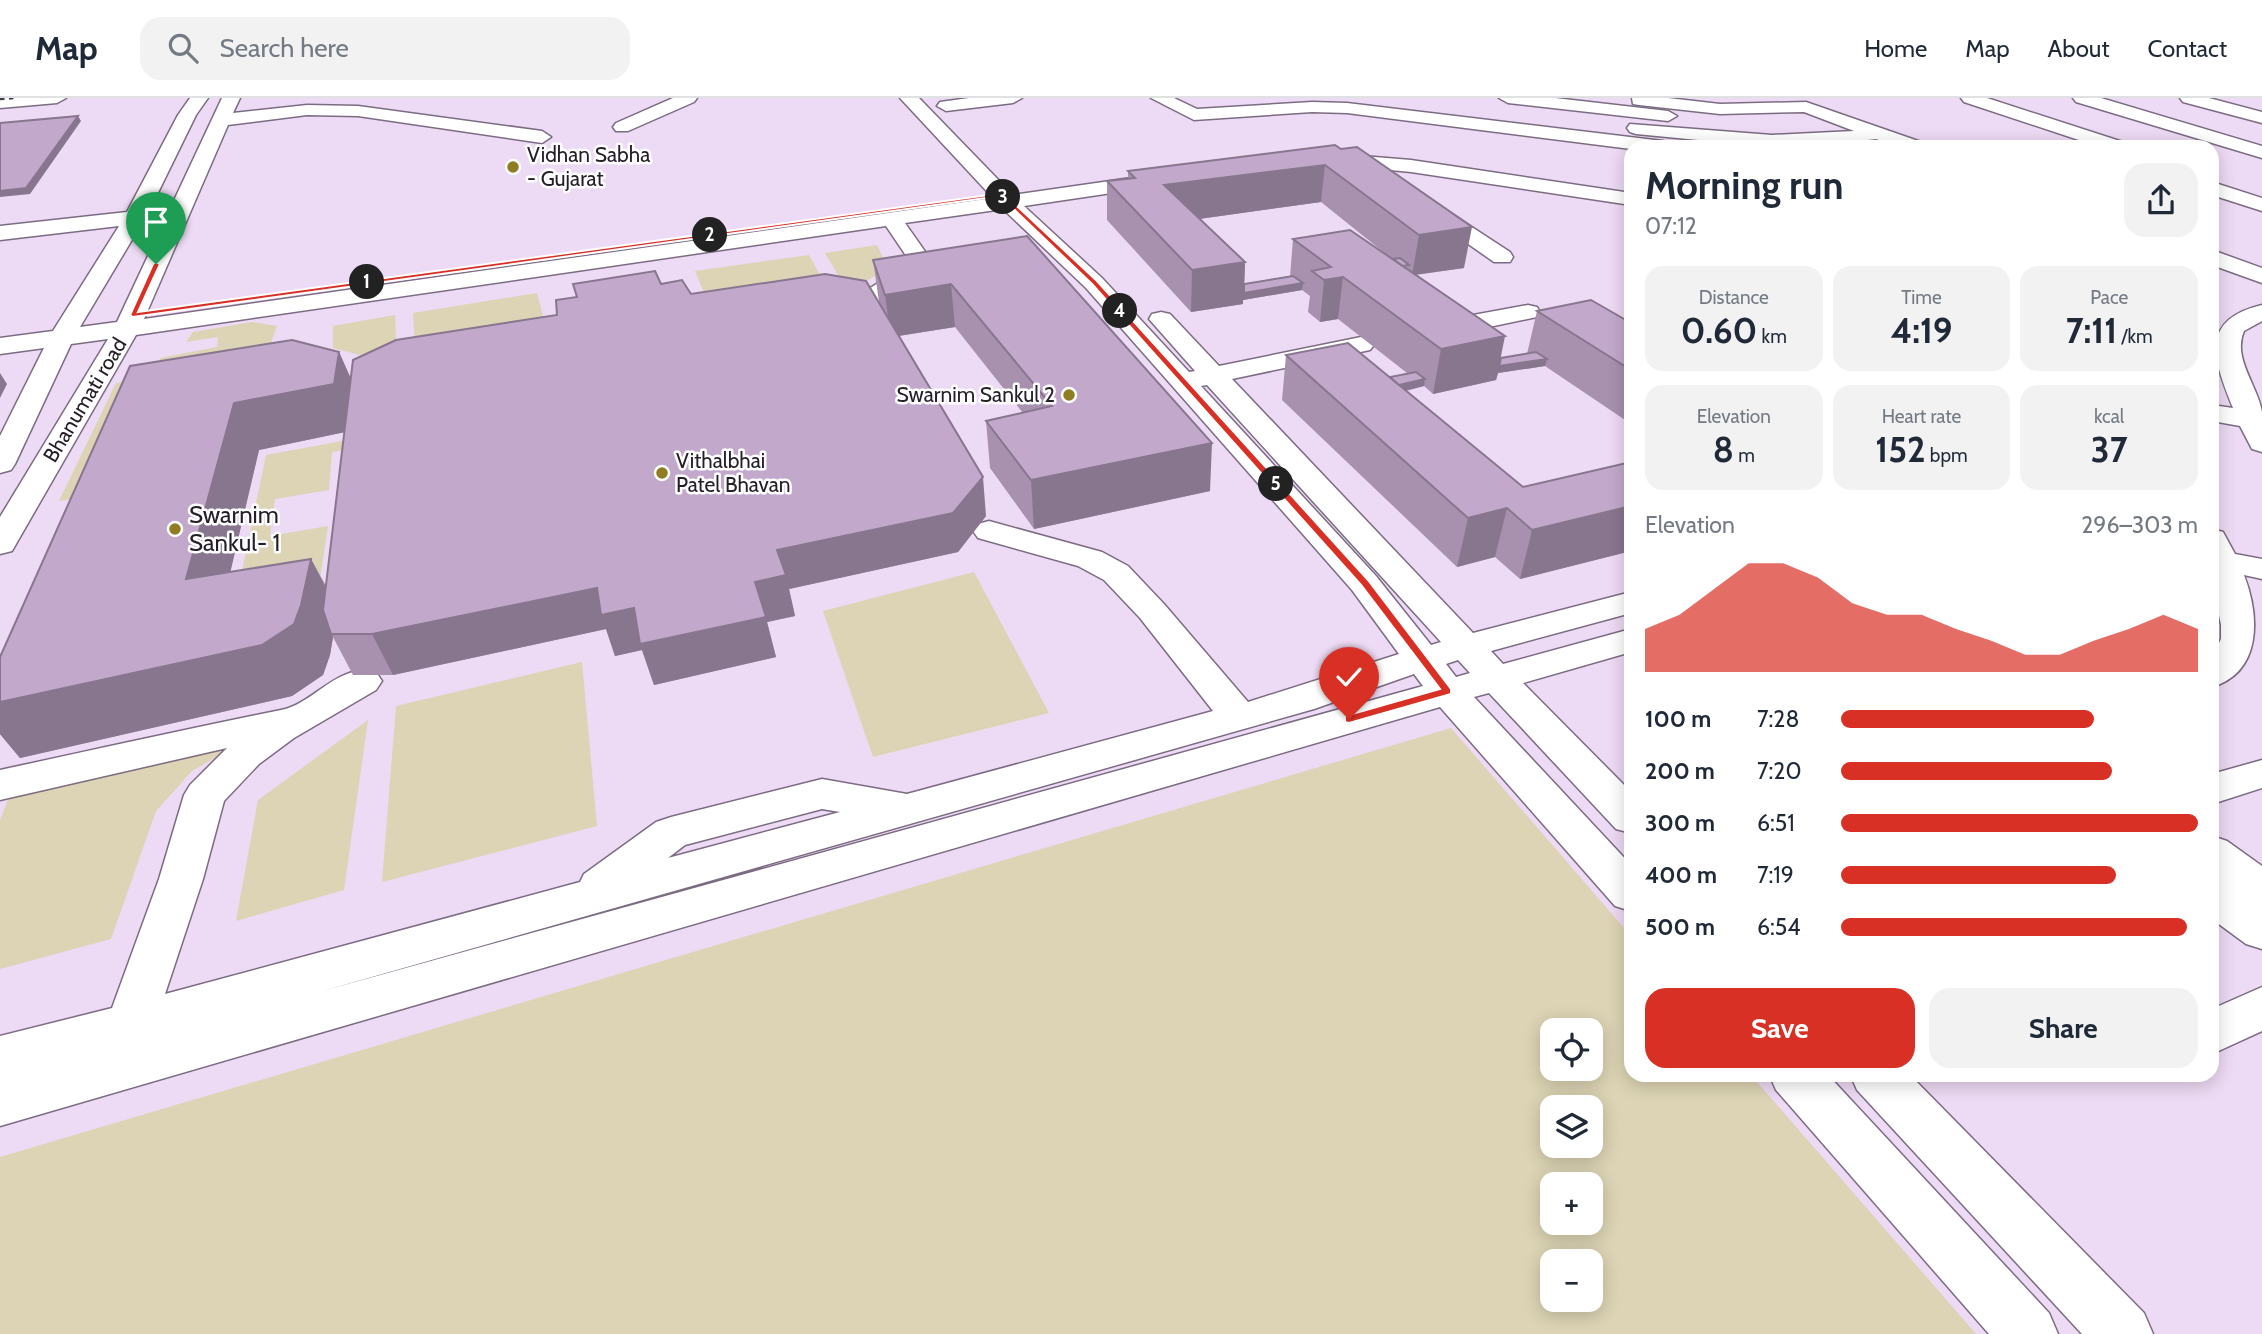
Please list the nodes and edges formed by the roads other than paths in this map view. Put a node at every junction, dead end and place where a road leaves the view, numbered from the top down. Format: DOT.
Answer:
graph roads {
  1 [pos="57,98"];
  2 [pos="199,98"];
  3 [pos="398,98"];
  4 [pos="688,98"];
  5 [pos="1013,98"];
  6 [pos="1226,98"];
  7 [pos="1384,98"];
  8 [pos="1508,98"];
  9 [pos="1948,98"];
  10 [pos="1970,98"];
  11 [pos="2082,98"];
  12 [pos="2189,98"];
  13 [pos="2228,98"];
  14 [pos="1166,101"];
  15 [pos="0,103"];
  16 [pos="1404,104"];
  17 [pos="935,107"];
  18 [pos="2262,108"];
  19 [pos="226,109"];
  20 [pos="358,111"];
  21 [pos="1613,114"];
  22 [pos="2262,118"];
  23 [pos="622,127"];
  24 [pos="1877,133"];
  25 [pos="542,137"];
  26 [pos="1652,140"];
  27 [pos="1748,140"];
  28 [pos="1828,140"];
  29 [pos="1897,140"];
  30 [pos="2071,140"];
  31 [pos="2098,140"];
  32 [pos="2262,152"];
  33 [pos="1303,157"];
  34 [pos="1414,163"];
  35 [pos="1181,173"];
  36 [pos="2219,187"];
  37 [pos="2219,187"];
  38 [pos="1624,188"];
  39 [pos="2257,191"];
  40 [pos="1020,196"];
  41 [pos="1624,198"];
  42 [pos="180,213"];
  43 [pos="135,217"];
  44 [pos="892,220"];
  45 [pos="0,233"];
  46 [pos="1502,257"];
  47 [pos="2219,260"];
  48 [pos="2252,272"];
  49 [pos="2219,275"];
  50 [pos="301,305"];
  51 [pos="858,307"];
  52 [pos="1528,312"];
  53 [pos="2262,312"];
  54 [pos="130,322"];
  55 [pos="1446,328"];
  56 [pos="66,331"];
  57 [pos="295,331"];
  58 [pos="0,334"];
  59 [pos="1141,335"];
  60 [pos="1362,345"];
  61 [pos="0,346"];
  62 [pos="1214,375"];
  63 [pos="1183,381"];
  64 [pos="1205,406"];
  65 [pos="2219,415"];
  66 [pos="2258,428"];
  67 [pos="0,464"];
  68 [pos="989,531"];
  69 [pos="0,544"];
  70 [pos="2219,551"];
  71 [pos="2219,556"];
  72 [pos="2262,569"];
  73 [pos="1624,605"];
  74 [pos="1624,642"];
  75 [pos="1466,647"];
  76 [pos="2219,668"];
  77 [pos="1434,675"];
  78 [pos="1497,677"];
  79 [pos="363,681"];
  80 [pos="298,718"];
  81 [pos="1239,718"];
  82 [pos="2262,774"];
  83 [pos="0,785"];
  84 [pos="2219,787"];
  85 [pos="1624,811"];
  86 [pos="2219,865"];
  87 [pos="1624,886"];
  88 [pos="2240,904"];
  89 [pos="2262,1007"];
  90 [pos="131,1024"];
  91 [pos="2219,1028"];
  92 [pos="0,1058"];
  93 [pos="1812,1082"];
  94 [pos="1883,1082"];
  95 [pos="0,1103"];
  96 [pos="2028,1334"];
  97 [pos="2123,1334"];
  1 -- 15 [label="street"];
  2 -- 43 [label="street, Bhanumati road"];
  3 -- 20 [label="street"];
  4 -- 23 [label="street"];
  5 -- 17 [label="street"];
  6 -- 14 [label="street"];
  7 -- 16 [label="street"];
  8 -- 21 [label="street"];
  9 -- 30 [label="street"];
  10 -- 31 [label="street"];
  11 -- 32 [label="street"];
  12 -- 22 [label="street"];
  13 -- 18 [label="street"];
  14 -- 16 [label="street"];
  16 -- 21 [label="street"];
  17 -- 40 [label="street"];
  19 -- 20 [label="street"];
  19 -- 42 [label="street, Bhanumati road"];
  20 -- 25 [label="street"];
  21 -- 24 [label="street"];
  21 -- 26 [label="street"];
  21 -- 27 [label="street"];
  24 -- 28 [label="street"];
  24 -- 29 [label="street"];
  33 -- 34 [label="street"];
  34 -- 38 [label="street"];
  34 -- 41 [label="street"];
  34 -- 46 [label="street"];
  35 -- 40 [label="street"];
  36 -- 39 [label="street"];
  37 -- 39 [label="street"];
  40 -- 44 [label="street"];
  40 -- 54 [label="street"];
  40 -- 59 [label="street"];
  40 -- 62 [label="street"];
  42 -- 43 [label="street"];
  42 -- 54 [label="street, Bhanumati road"];
  43 -- 45 [label="street"];
  43 -- 56 [label="street, Bhanumati road"];
  44 -- 50 [label="street"];
  44 -- 51 [label="street"];
  47 -- 48 [label="street"];
  48 -- 49 [label="street"];
  50 -- 54 [label="street"];
  50 -- 57 [label="street"];
  52 -- 55 [label="street"];
  53 -- 66 [label="street"];
  54 -- 56 [label="street"];
  54 -- 69 [label="street, Bhanumati road"];
  56 -- 58 [label="street"];
  56 -- 61 [label="street"];
  56 -- 67 [label="street, Bhanumati road"];
  59 -- 63 [label="street"];
  59 -- 64 [label="street"];
  60 -- 62 [label="street"];
  62 -- 63 [label="street"];
  62 -- 75 [label="street"];
  63 -- 64 [label="street"];
  64 -- 77 [label="street"];
  65 -- 66 [label="street"];
  68 -- 81 [label="street"];
  70 -- 72 [label="street"];
  71 -- 76 [label="street"];
  73 -- 75 [label="street"];
  74 -- 78 [label="street"];
  75 -- 77 [label="street"];
  75 -- 78 [label="street"];
  77 -- 78 [label="street"];
  77 -- 81 [label="street"];
  77 -- 87 [label="street"];
  77 -- 95 [label="street"];
  78 -- 85 [label="street"];
  79 -- 80 [label="street"];
  80 -- 83 [label="street"];
  80 -- 90 [label="street"];
  81 -- 90 [label="street"];
  82 -- 84 [label="street"];
  86 -- 88 [label="street"];
  89 -- 91 [label="street"];
  90 -- 92 [label="street"];
  93 -- 96 [label="street"];
  94 -- 97 [label="street"];
}
